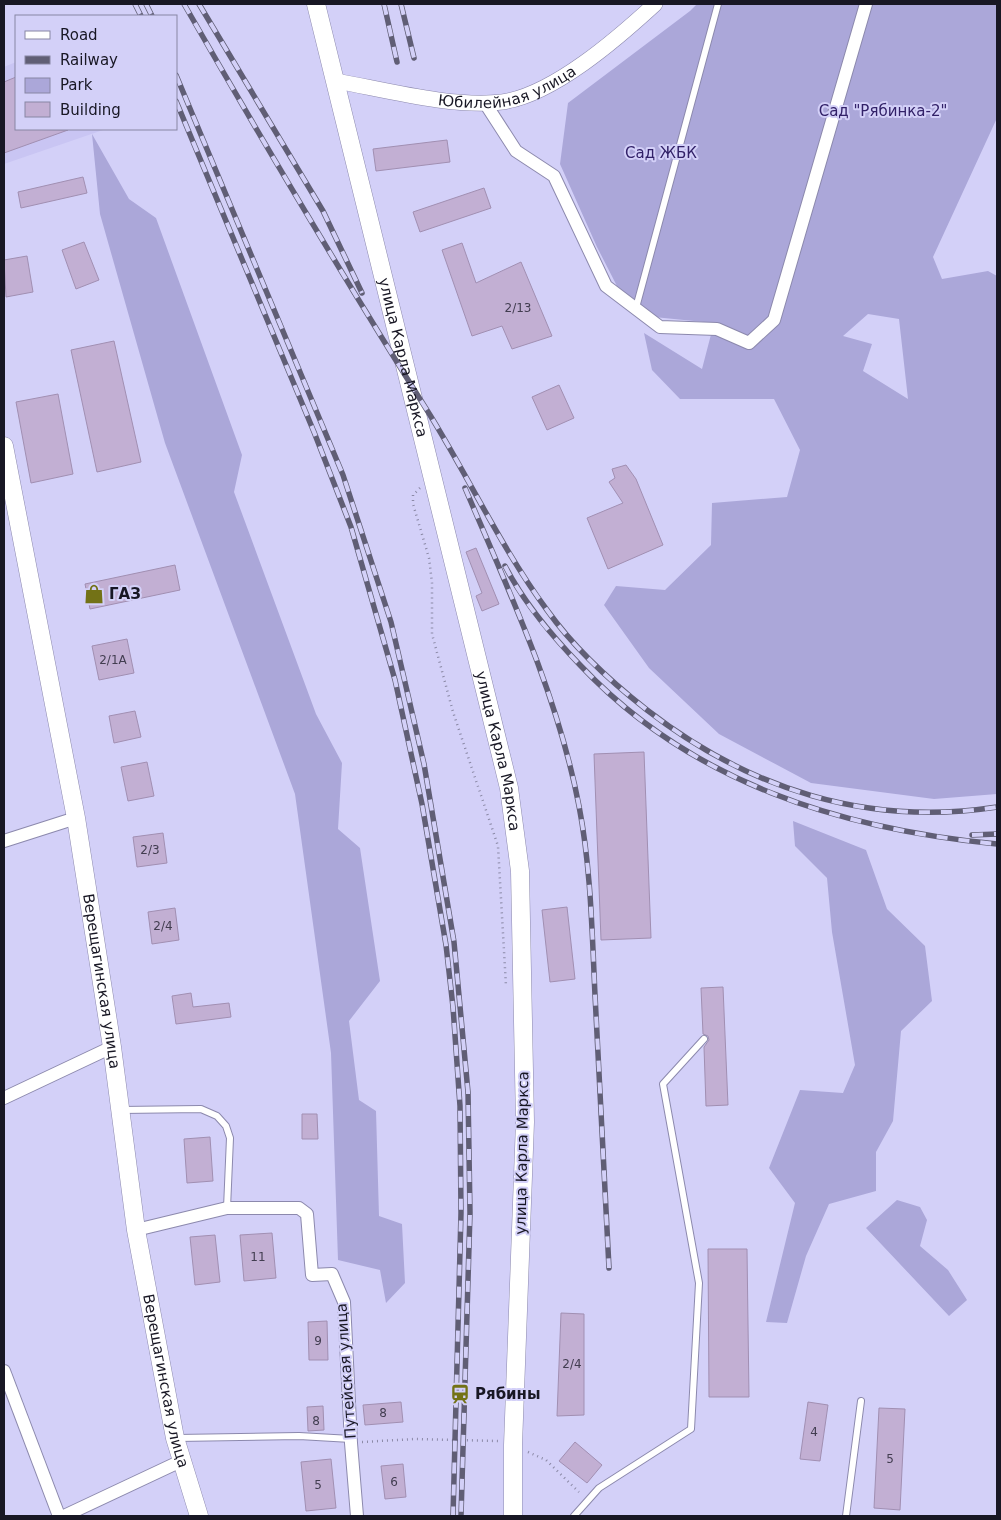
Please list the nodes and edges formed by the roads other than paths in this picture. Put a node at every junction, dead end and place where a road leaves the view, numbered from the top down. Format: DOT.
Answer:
graph roads {
  1 [pos="316,4"];
  2 [pos="655,4"];
  3 [pos="718,4"];
  4 [pos="866,4"];
  5 [pos="336,81"];
  6 [pos="485,103"];
  7 [pos="637,304"];
  8 [pos="4,446"];
  9 [pos="76,818"];
  10 [pos="4,841"];
  11 [pos="704,1039"];
  12 [pos="112,1047"];
  13 [pos="4,1098"];
  14 [pos="119,1110"];
  15 [pos="227,1208"];
  16 [pos="136,1230"];
  17 [pos="4,1371"];
  18 [pos="861,1400"];
  19 [pos="176,1438"];
  20 [pos="351,1441"];
  21 [pos="181,1461"];
  22 [pos="59,1516"];
  23 [pos="64,1516"];
  24 [pos="199,1516"];
  25 [pos="357,1516"];
  26 [pos="513,1516"];
  27 [pos="574,1516"];
  28 [pos="846,1516"];
  1 -- 5 [label="main road, улица Карла Маркса"];
  2 -- 6 [label="street, Юбилейная улица"];
  3 -- 7 [label="lane"];
  4 -- 6 [label="street"];
  5 -- 6 [label="street, Юбилейная улица"];
  5 -- 26 [label="main road, улица Карла Маркса"];
  8 -- 9 [label="main road, Верещагинская улица"];
  9 -- 10 [label="street"];
  9 -- 12 [label="main road, Верещагинская улица"];
  11 -- 27 [label="lane"];
  12 -- 13 [label="street"];
  12 -- 14 [label="main road, Верещагинская улица"];
  14 -- 15 [label="lane"];
  14 -- 16 [label="main road, Верещагинская улица"];
  15 -- 16 [label="street, Путейская улица"];
  15 -- 20 [label="street, Путейская улица"];
  16 -- 19 [label="main road, Верещагинская улица"];
  17 -- 22 [label="street"];
  18 -- 28 [label="lane"];
  19 -- 20 [label="lane"];
  19 -- 21 [label="main road, Верещагинская улица"];
  20 -- 25 [label="street, Путейская улица"];
  21 -- 23 [label="street"];
  21 -- 24 [label="main road, Верещагинская улица"];
}
